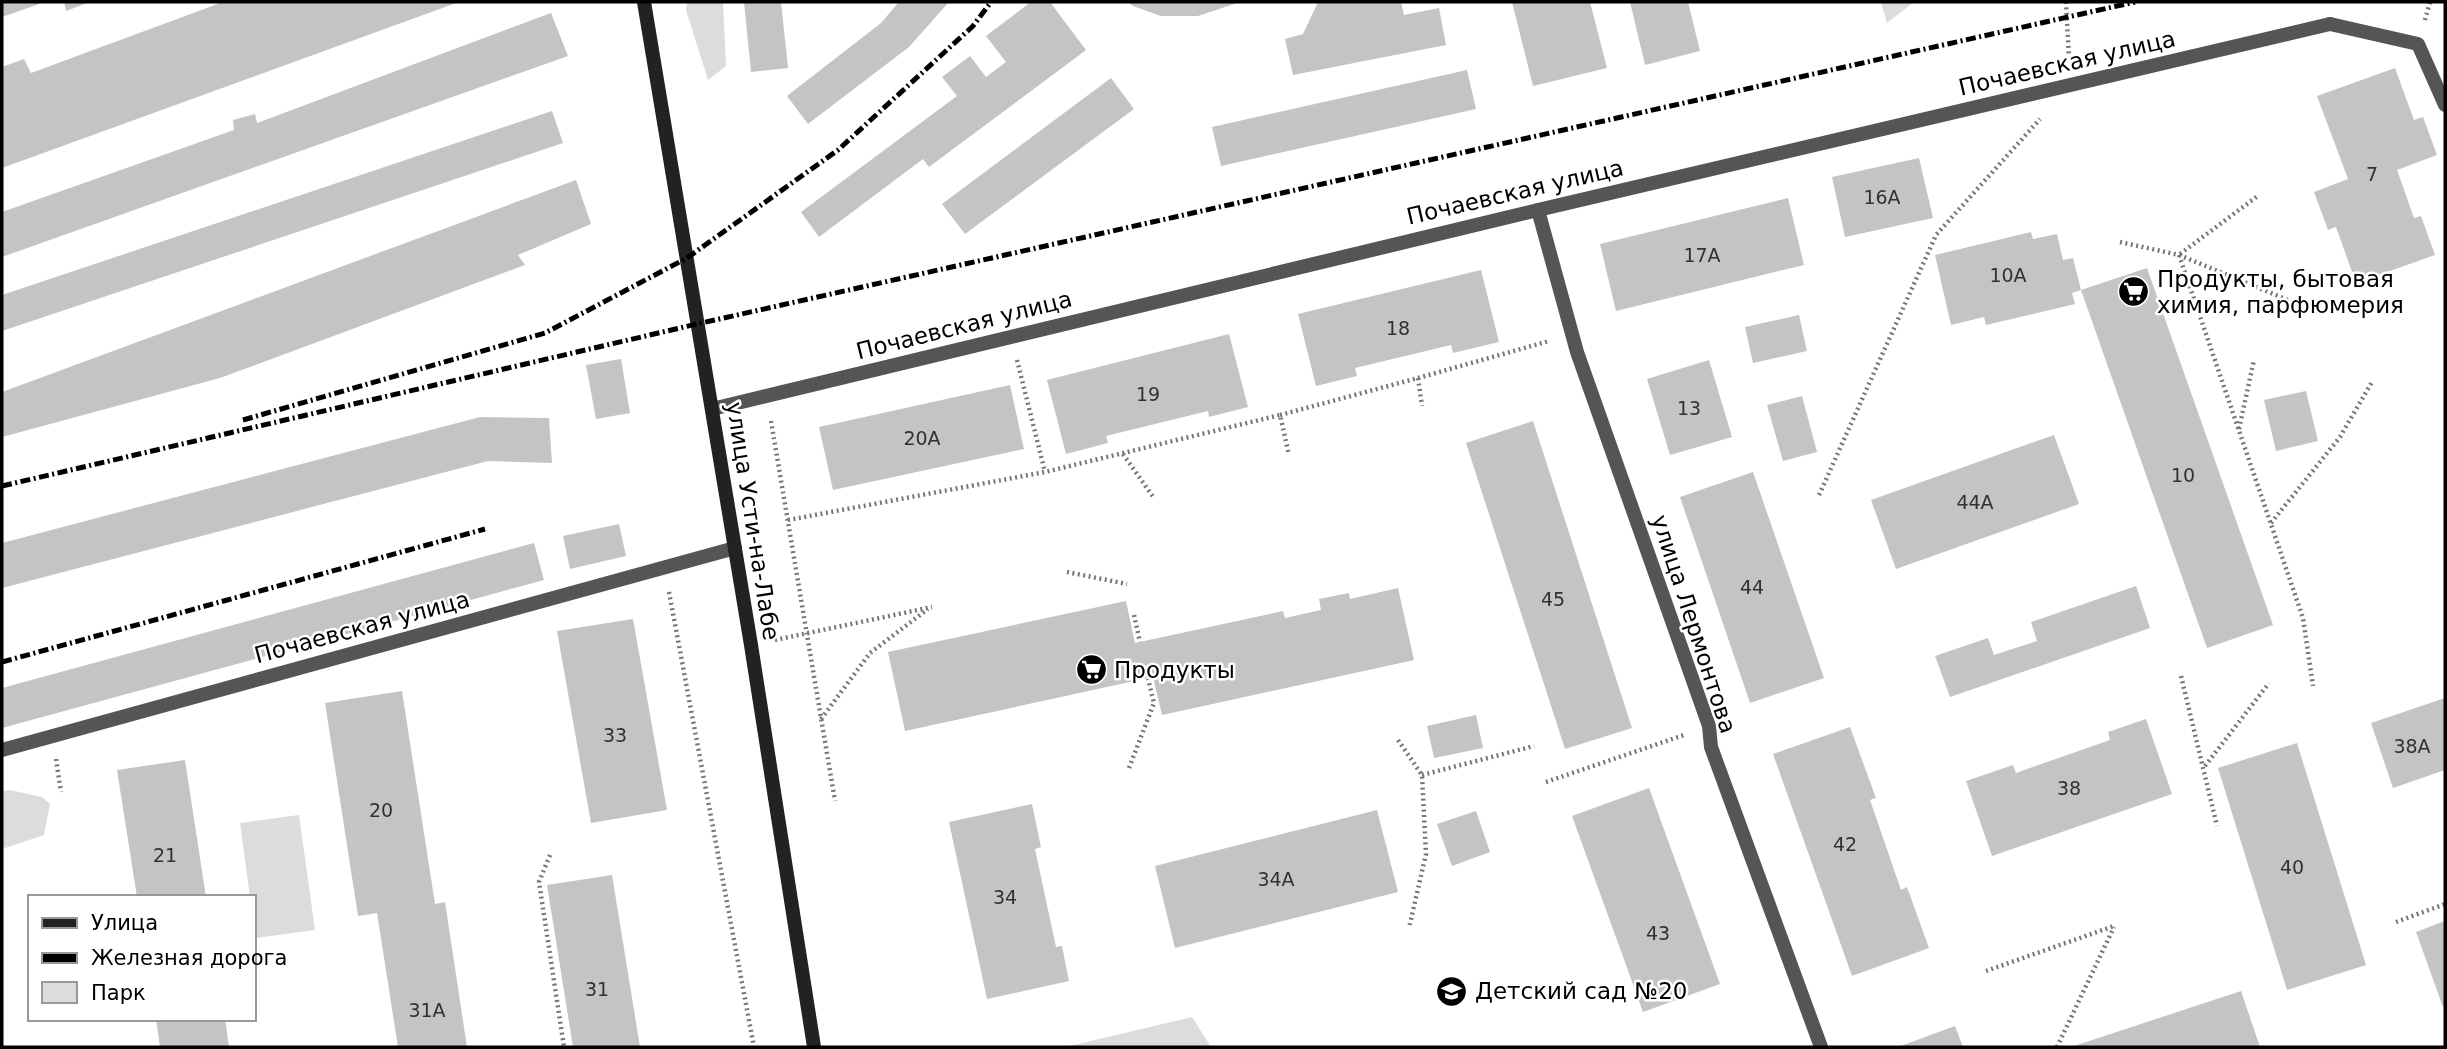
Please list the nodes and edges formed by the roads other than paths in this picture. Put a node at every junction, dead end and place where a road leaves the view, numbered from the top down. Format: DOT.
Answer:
graph roads {
  1 [pos="644,2"];
  2 [pos="2445,105"];
  3 [pos="1538,210"];
  4 [pos="712,410"];
  5 [pos="735,548"];
  6 [pos="2,750"];
  7 [pos="814,1047"];
  8 [pos="1822,1047"];
  1 -- 4 [label="street, улица Усти-на-Лабе"];
  2 -- 3 [label="street, Почаевская улица"];
  3 -- 4 [label="street, Почаевская улица"];
  3 -- 8 [label="street, улица Лермонтова"];
  4 -- 5 [label="street, улица Усти-на-Лабе"];
  5 -- 6 [label="street, Почаевская улица"];
  5 -- 7 [label="street, улица Усти-на-Лабе"];
}
